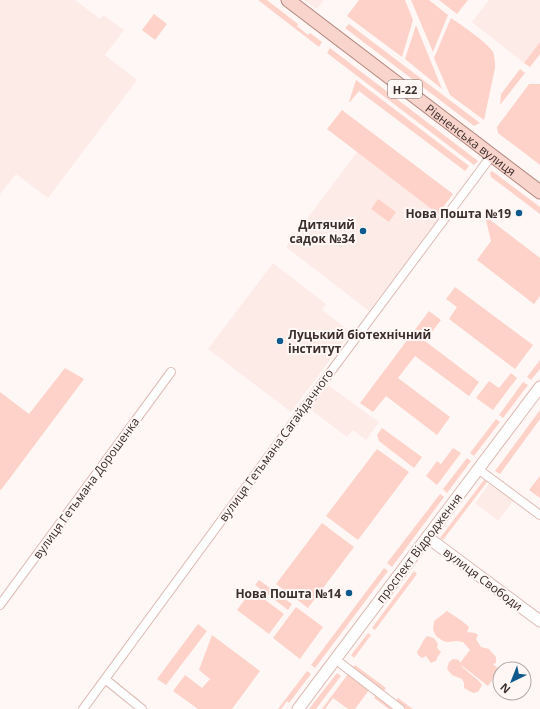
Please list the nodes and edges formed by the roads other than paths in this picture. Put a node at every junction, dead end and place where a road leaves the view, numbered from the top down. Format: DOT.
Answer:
graph roads {
  1 [pos="288,0"];
  2 [pos="492,155"];
  3 [pos="540,192"];
  4 [pos="171,372"];
  5 [pos="540,387"];
  6 [pos="478,469"];
  7 [pos="540,515"];
  8 [pos="427,537"];
  9 [pos="0,605"];
  10 [pos="540,621"];
  11 [pos="335,659"];
  12 [pos="105,679"];
  13 [pos="83,709"];
  14 [pos="142,709"];
  15 [pos="298,709"];
  16 [pos="400,709"];
  1 -- 2 [label="main road, Рівненська вулиця / Н-22"];
  2 -- 3 [label="main road, Рівненська вулиця / Н-22"];
  2 -- 12 [label="street, вулиця Гетьмана Сагайдачного"];
  4 -- 9 [label="street, вулиця Гетьмана Дорошенка"];
  5 -- 6 [label="main road, проспект Відродження"];
  6 -- 7 [label="street"];
  6 -- 8 [label="main road, проспект Відродження"];
  8 -- 10 [label="main road, вулиця Свободи"];
  8 -- 11 [label="main road, проспект Відродження"];
  11 -- 15 [label="main road, проспект Відродження"];
  11 -- 16 [label="street"];
  12 -- 13 [label="street, вулиця Гетьмана Сагайдачного"];
  12 -- 14 [label="street"];
}
